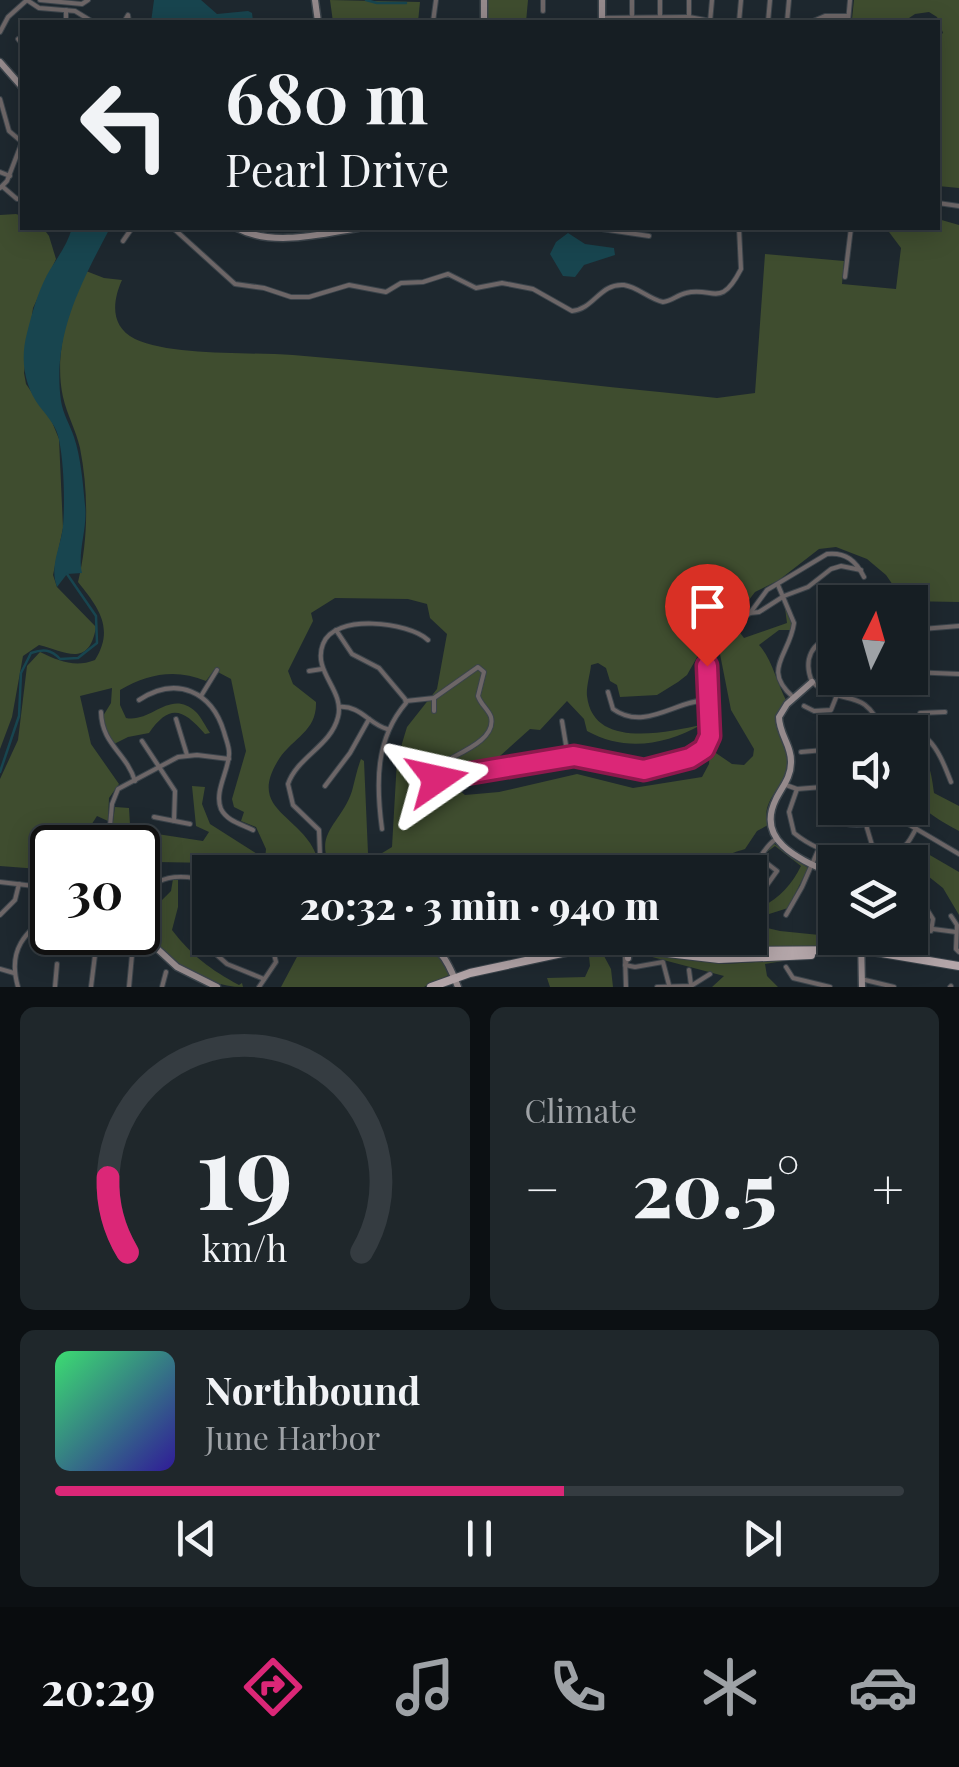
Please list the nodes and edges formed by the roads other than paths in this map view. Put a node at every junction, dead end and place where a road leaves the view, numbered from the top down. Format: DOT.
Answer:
graph roads {
  1 [pos="27,0"];
  2 [pos="40,0"];
  3 [pos="88,0"];
  4 [pos="543,0"];
  5 [pos="602,0"];
  6 [pos="632,0"];
  7 [pos="660,0"];
  8 [pos="689,0"];
  9 [pos="850,0"];
  10 [pos="66,10"];
  11 [pos="543,11"];
  12 [pos="689,16"];
  13 [pos="660,17"];
  14 [pos="632,18"];
  15 [pos="848,19"];
  16 [pos="66,20"];
  17 [pos="89,20"];
  18 [pos="602,20"];
  19 [pos="704,20"];
  20 [pos="816,20"];
  21 [pos="0,32"];
  22 [pos="0,62"];
  23 [pos="20,85"];
  24 [pos="0,99"];
  25 [pos="20,140"];
  26 [pos="20,147"];
  27 [pos="14,162"];
  28 [pos="20,165"];
  29 [pos="0,172"];
  30 [pos="10,176"];
  31 [pos="1,187"];
  32 [pos="131,230"];
  33 [pos="175,230"];
  34 [pos="242,230"];
  35 [pos="346,230"];
  36 [pos="629,230"];
  37 [pos="737,230"];
  38 [pos="851,230"];
  39 [pos="650,236"];
  40 [pos="123,242"];
  41 [pos="845,277"];
  42 [pos="778,585"];
  43 [pos="784,596"];
  44 [pos="750,613"];
  45 [pos="959,626"];
  46 [pos="928,629"];
  47 [pos="336,630"];
  48 [pos="428,640"];
  49 [pos="818,643"];
  50 [pos="322,669"];
  51 [pos="217,670"];
  52 [pos="309,671"];
  53 [pos="928,673"];
  54 [pos="959,674"];
  55 [pos="812,682"];
  56 [pos="818,685"];
  57 [pos="608,692"];
  58 [pos="837,695"];
  59 [pos="201,696"];
  60 [pos="434,698"];
  61 [pos="794,698"];
  62 [pos="139,700"];
  63 [pos="708,700"];
  64 [pos="406,702"];
  65 [pos="804,706"];
  66 [pos="339,707"];
  67 [pos="434,711"];
  68 [pos="100,712"];
  69 [pos="945,712"];
  70 [pos="874,715"];
  71 [pos="920,715"];
  72 [pos="176,719"];
  73 [pos="368,719"];
  74 [pos="562,721"];
  75 [pos="388,729"];
  76 [pos="142,741"];
  77 [pos="928,742"];
  78 [pos="818,750"];
  79 [pos="801,752"];
  80 [pos="187,755"];
  81 [pos="568,756"];
  82 [pos="228,759"];
  83 [pos="160,766"];
  84 [pos="135,781"];
  85 [pos="951,782"];
  86 [pos="785,785"];
  87 [pos="326,786"];
  88 [pos="818,787"];
  89 [pos="797,789"];
  90 [pos="154,817"];
  91 [pos="174,821"];
  92 [pos="190,824"];
  93 [pos="110,825"];
  94 [pos="912,825"];
  95 [pos="916,828"];
  96 [pos="382,829"];
  97 [pos="253,830"];
  98 [pos="776,839"];
  99 [pos="905,845"];
  100 [pos="818,848"];
  101 [pos="959,854"];
  102 [pos="320,855"];
  103 [pos="763,855"];
  104 [pos="767,864"];
  105 [pos="812,864"];
  106 [pos="818,867"];
  107 [pos="192,878"];
  108 [pos="160,881"];
  109 [pos="0,882"];
  110 [pos="19,884"];
  111 [pos="30,885"];
  112 [pos="767,885"];
  113 [pos="928,911"];
  114 [pos="0,915"];
  115 [pos="786,915"];
  116 [pos="951,916"];
  117 [pos="30,930"];
  118 [pos="928,930"];
  119 [pos="931,931"];
  120 [pos="956,932"];
  121 [pos="160,951"];
  122 [pos="767,951"];
  123 [pos="818,952"];
  124 [pos="959,952"];
  125 [pos="97,955"];
  126 [pos="133,955"];
  127 [pos="217,955"];
  128 [pos="274,955"];
  129 [pos="443,955"];
  130 [pos="556,955"];
  131 [pos="628,955"];
  132 [pos="630,955"];
  133 [pos="859,955"];
  134 [pos="878,955"];
  135 [pos="57,964"];
  136 [pos="786,968"];
  137 [pos="959,968"];
  138 [pos="0,969"];
  139 [pos="688,970"];
  140 [pos="166,972"];
  141 [pos="14,973"];
  142 [pos="710,974"];
  143 [pos="264,979"];
  144 [pos="456,982"];
  145 [pos="860,984"];
  146 [pos="669,986"];
  147 [pos="691,986"];
  148 [pos="18,987"];
  149 [pos="55,987"];
  150 [pos="91,987"];
  151 [pos="129,987"];
  152 [pos="162,987"];
  153 [pos="217,987"];
  154 [pos="259,987"];
  155 [pos="431,987"];
  156 [pos="442,987"];
  157 [pos="626,987"];
  158 [pos="657,987"];
  159 [pos="830,987"];
  160 [pos="894,987"];
  1 -- 10 [label="street"];
  1 -- 21 [label="street"];
  2 -- 3 [label="street"];
  4 -- 11 [label="street"];
  5 -- 18 [label="street"];
  6 -- 14 [label="street"];
  7 -- 13 [label="street"];
  8 -- 12 [label="street"];
  9 -- 15 [label="street"];
  10 -- 16 [label="street"];
  10 -- 17 [label="street"];
  12 -- 13 [label="street"];
  12 -- 19 [label="street"];
  13 -- 14 [label="street"];
  14 -- 18 [label="street"];
  15 -- 20 [label="street"];
  22 -- 23 [label="street"];
  24 -- 25 [label="street"];
  26 -- 27 [label="street"];
  27 -- 28 [label="street"];
  27 -- 30 [label="street"];
  29 -- 30 [label="street"];
  30 -- 31 [label="street"];
  32 -- 40 [label="street"];
  33 -- 37 [label="street"];
  34 -- 35 [label="street"];
  36 -- 39 [label="street"];
  38 -- 41 [label="street"];
  42 -- 43 [label="street"];
  42 -- 43 [label="street"];
  42 -- 44 [label="street"];
  43 -- 44 [label="street"];
  43 -- 61 [label="street"];
  44 -- 63 [label="street"];
  45 -- 46 [label="street"];
  47 -- 48 [label="street"];
  47 -- 50 [label="street"];
  47 -- 64 [label="street"];
  49 -- 55 [label="street"];
  50 -- 52 [label="street"];
  50 -- 66 [label="street"];
  51 -- 59 [label="street"];
  53 -- 54 [label="street"];
  55 -- 56 [label="street"];
  55 -- 61 [label="street"];
  57 -- 63 [label="street"];
  58 -- 65 [label="street"];
  58 -- 70 [label="street"];
  59 -- 62 [label="street"];
  59 -- 82 [label="street"];
  60 -- 64 [label="street"];
  60 -- 67 [label="street"];
  60 -- 81 [label="street"];
  61 -- 86 [label="street"];
  63 -- 81 [label="street"];
  64 -- 75 [label="street"];
  66 -- 73 [label="street"];
  66 -- 102 [label="street"];
  68 -- 84 [label="street"];
  69 -- 71 [label="street"];
  72 -- 80 [label="street"];
  73 -- 75 [label="street"];
  73 -- 87 [label="street"];
  74 -- 81 [label="street"];
  75 -- 96 [label="street"];
  76 -- 83 [label="street"];
  77 -- 85 [label="street"];
  78 -- 79 [label="street"];
  80 -- 82 [label="street"];
  80 -- 83 [label="street"];
  82 -- 97 [label="street"];
  83 -- 84 [label="street"];
  83 -- 91 [label="street"];
  84 -- 93 [label="street"];
  86 -- 89 [label="street"];
  86 -- 98 [label="street"];
  88 -- 89 [label="street"];
  89 -- 100 [label="street"];
  90 -- 91 [label="street"];
  91 -- 92 [label="street"];
  94 -- 95 [label="street"];
  95 -- 99 [label="street"];
  95 -- 101 [label="street"];
  98 -- 103 [label="street"];
  98 -- 105 [label="street"];
  100 -- 105 [label="street"];
  104 -- 112 [label="street"];
  105 -- 106 [label="street"];
  105 -- 115 [label="street"];
  107 -- 108 [label="street"];
  109 -- 110 [label="street"];
  110 -- 111 [label="street"];
  110 -- 114 [label="street"];
  113 -- 119 [label="street"];
  116 -- 120 [label="street"];
  117 -- 141 [label="street"];
  118 -- 119 [label="street"];
  119 -- 120 [label="street"];
  120 -- 124 [label="street"];
  121 -- 153 [label="street"];
  122 -- 123 [label="main road"];
  125 -- 150 [label="street"];
  126 -- 151 [label="street"];
  127 -- 143 [label="street"];
  128 -- 143 [label="street"];
  129 -- 144 [label="street"];
  130 -- 144 [label="main road"];
  131 -- 157 [label="street"];
  132 -- 146 [label="street"];
  133 -- 145 [label="street"];
  134 -- 137 [label="main road"];
  135 -- 149 [label="street"];
  136 -- 159 [label="street"];
  138 -- 141 [label="street"];
  139 -- 147 [label="street"];
  140 -- 152 [label="street"];
  141 -- 148 [label="street"];
  142 -- 147 [label="street"];
  143 -- 154 [label="street"];
  144 -- 155 [label="main road"];
  144 -- 156 [label="main road"];
  145 -- 160 [label="street"];
  146 -- 147 [label="street"];
  146 -- 158 [label="street"];
}
